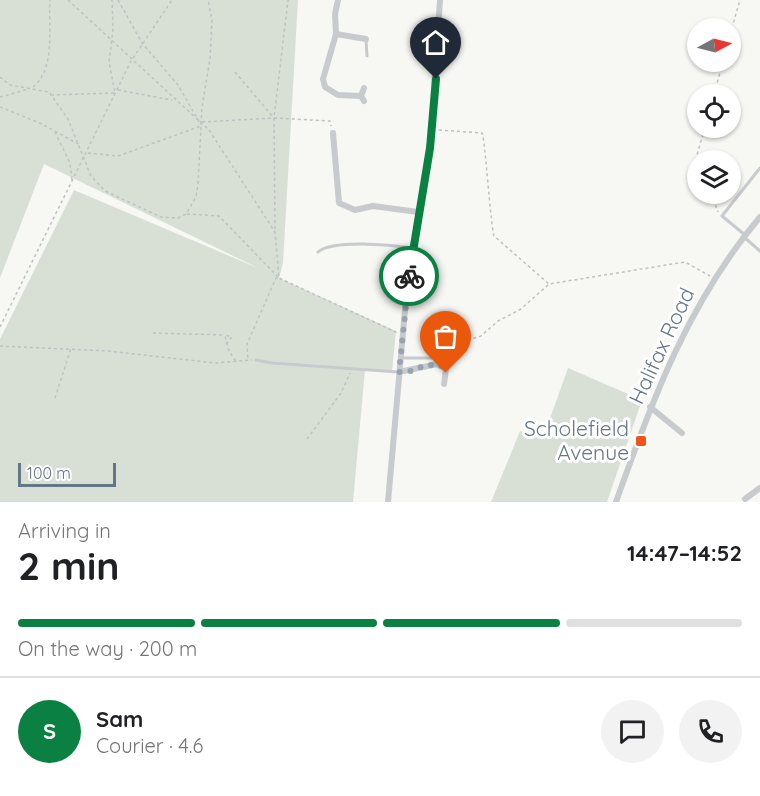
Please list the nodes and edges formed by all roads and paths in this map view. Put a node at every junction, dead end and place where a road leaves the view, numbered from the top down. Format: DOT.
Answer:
graph roads {
  1 [pos="50,0"];
  2 [pos="68,0"];
  3 [pos="112,0"];
  4 [pos="118,0"];
  5 [pos="172,0"];
  6 [pos="208,0"];
  7 [pos="288,0"];
  8 [pos="338,0"];
  9 [pos="440,0"];
  10 [pos="740,0"];
  11 [pos="735,18"];
  12 [pos="336,34"];
  13 [pos="366,39"];
  14 [pos="111,41"];
  15 [pos="142,43"];
  16 [pos="367,56"];
  17 [pos="131,61"];
  18 [pos="235,72"];
  19 [pos="0,77"];
  20 [pos="32,88"];
  21 [pos="364,88"];
  22 [pos="117,90"];
  23 [pos="115,93"];
  24 [pos="51,95"];
  25 [pos="0,97"];
  26 [pos="173,100"];
  27 [pos="0,107"];
  28 [pos="274,117"];
  29 [pos="202,122"];
  30 [pos="202,126"];
  31 [pos="432,129"];
  32 [pos="55,131"];
  33 [pos="333,133"];
  34 [pos="81,145"];
  35 [pos="87,153"];
  36 [pos="85,157"];
  37 [pos="760,168"];
  38 [pos="72,183"];
  39 [pos="716,204"];
  40 [pos="418,212"];
  41 [pos="186,214"];
  42 [pos="722,216"];
  43 [pos="760,217"];
  44 [pos="275,232"];
  45 [pos="744,236"];
  46 [pos="413,248"];
  47 [pos="760,251"];
  48 [pos="318,252"];
  49 [pos="279,278"];
  50 [pos="714,278"];
  51 [pos="549,284"];
  52 [pos="0,327"];
  53 [pos="153,333"];
  54 [pos="225,335"];
  55 [pos="402,335"];
  56 [pos="226,344"];
  57 [pos="0,346"];
  58 [pos="70,349"];
  59 [pos="400,358"];
  60 [pos="441,358"];
  61 [pos="256,360"];
  62 [pos="248,361"];
  63 [pos="238,363"];
  64 [pos="444,367"];
  65 [pos="352,369"];
  66 [pos="399,372"];
  67 [pos="444,384"];
  68 [pos="55,398"];
  69 [pos="650,407"];
  70 [pos="682,433"];
  71 [pos="307,439"];
  72 [pos="760,488"];
  73 [pos="745,499"];
  74 [pos="388,502"];
  75 [pos="616,502"];
  1 -- 20 [label="path"];
  2 -- 14 [label="path"];
  3 -- 14 [label="path"];
  4 -- 15 [label="path"];
  5 -- 15 [label="path"];
  6 -- 29 [label="path"];
  7 -- 28 [label="path"];
  8 -- 12 [label="street"];
  9 -- 31 [label="street"];
  10 -- 11 [label="path"];
  12 -- 13 [label="street"];
  12 -- 21 [label="street"];
  13 -- 16 [label="lane"];
  14 -- 17 [label="path"];
  14 -- 23 [label="path"];
  15 -- 17 [label="path"];
  15 -- 30 [label="path"];
  17 -- 22 [label="path"];
  17 -- 26 [label="path"];
  18 -- 28 [label="path"];
  19 -- 20 [label="path"];
  20 -- 24 [label="path"];
  20 -- 25 [label="path"];
  22 -- 23 [label="path"];
  22 -- 26 [label="path"];
  23 -- 24 [label="path"];
  23 -- 35 [label="path"];
  24 -- 34 [label="path"];
  26 -- 30 [label="path"];
  27 -- 32 [label="path"];
  28 -- 29 [label="path"];
  28 -- 33 [label="path"];
  28 -- 44 [label="path"];
  29 -- 30 [label="path"];
  30 -- 35 [label="path"];
  30 -- 41 [label="path"];
  30 -- 44 [label="path"];
  31 -- 40 [label="street"];
  31 -- 51 [label="path"];
  32 -- 34 [label="path"];
  32 -- 38 [label="path"];
  33 -- 40 [label="street"];
  34 -- 36 [label="path"];
  35 -- 36 [label="path"];
  36 -- 38 [label="path"];
  36 -- 41 [label="path"];
  37 -- 42 [label="lane"];
  38 -- 52 [label="path"];
  39 -- 42 [label="path"];
  40 -- 46 [label="street"];
  41 -- 49 [label="path"];
  42 -- 45 [label="lane"];
  43 -- 45 [label="street, Halifax Road"];
  44 -- 49 [label="path"];
  45 -- 47 [label="lane"];
  45 -- 50 [label="street, Halifax Road"];
  46 -- 48 [label="lane"];
  46 -- 55 [label="street"];
  49 -- 55 [label="path"];
  49 -- 62 [label="path"];
  50 -- 51 [label="path"];
  50 -- 69 [label="street, Halifax Road"];
  51 -- 64 [label="path"];
  53 -- 54 [label="path"];
  54 -- 56 [label="path"];
  54 -- 56 [label="path"];
  55 -- 59 [label="street"];
  56 -- 63 [label="path"];
  57 -- 58 [label="path"];
  58 -- 63 [label="path"];
  58 -- 68 [label="path"];
  59 -- 60 [label="lane"];
  59 -- 66 [label="street"];
  61 -- 62 [label="path"];
  61 -- 65 [label="lane"];
  62 -- 63 [label="path"];
  64 -- 66 [label="street"];
  64 -- 67 [label="street"];
  65 -- 66 [label="lane"];
  65 -- 71 [label="path"];
  66 -- 74 [label="street"];
  69 -- 70 [label="street"];
  69 -- 75 [label="street, Halifax Road"];
  72 -- 73 [label="street"];
}
